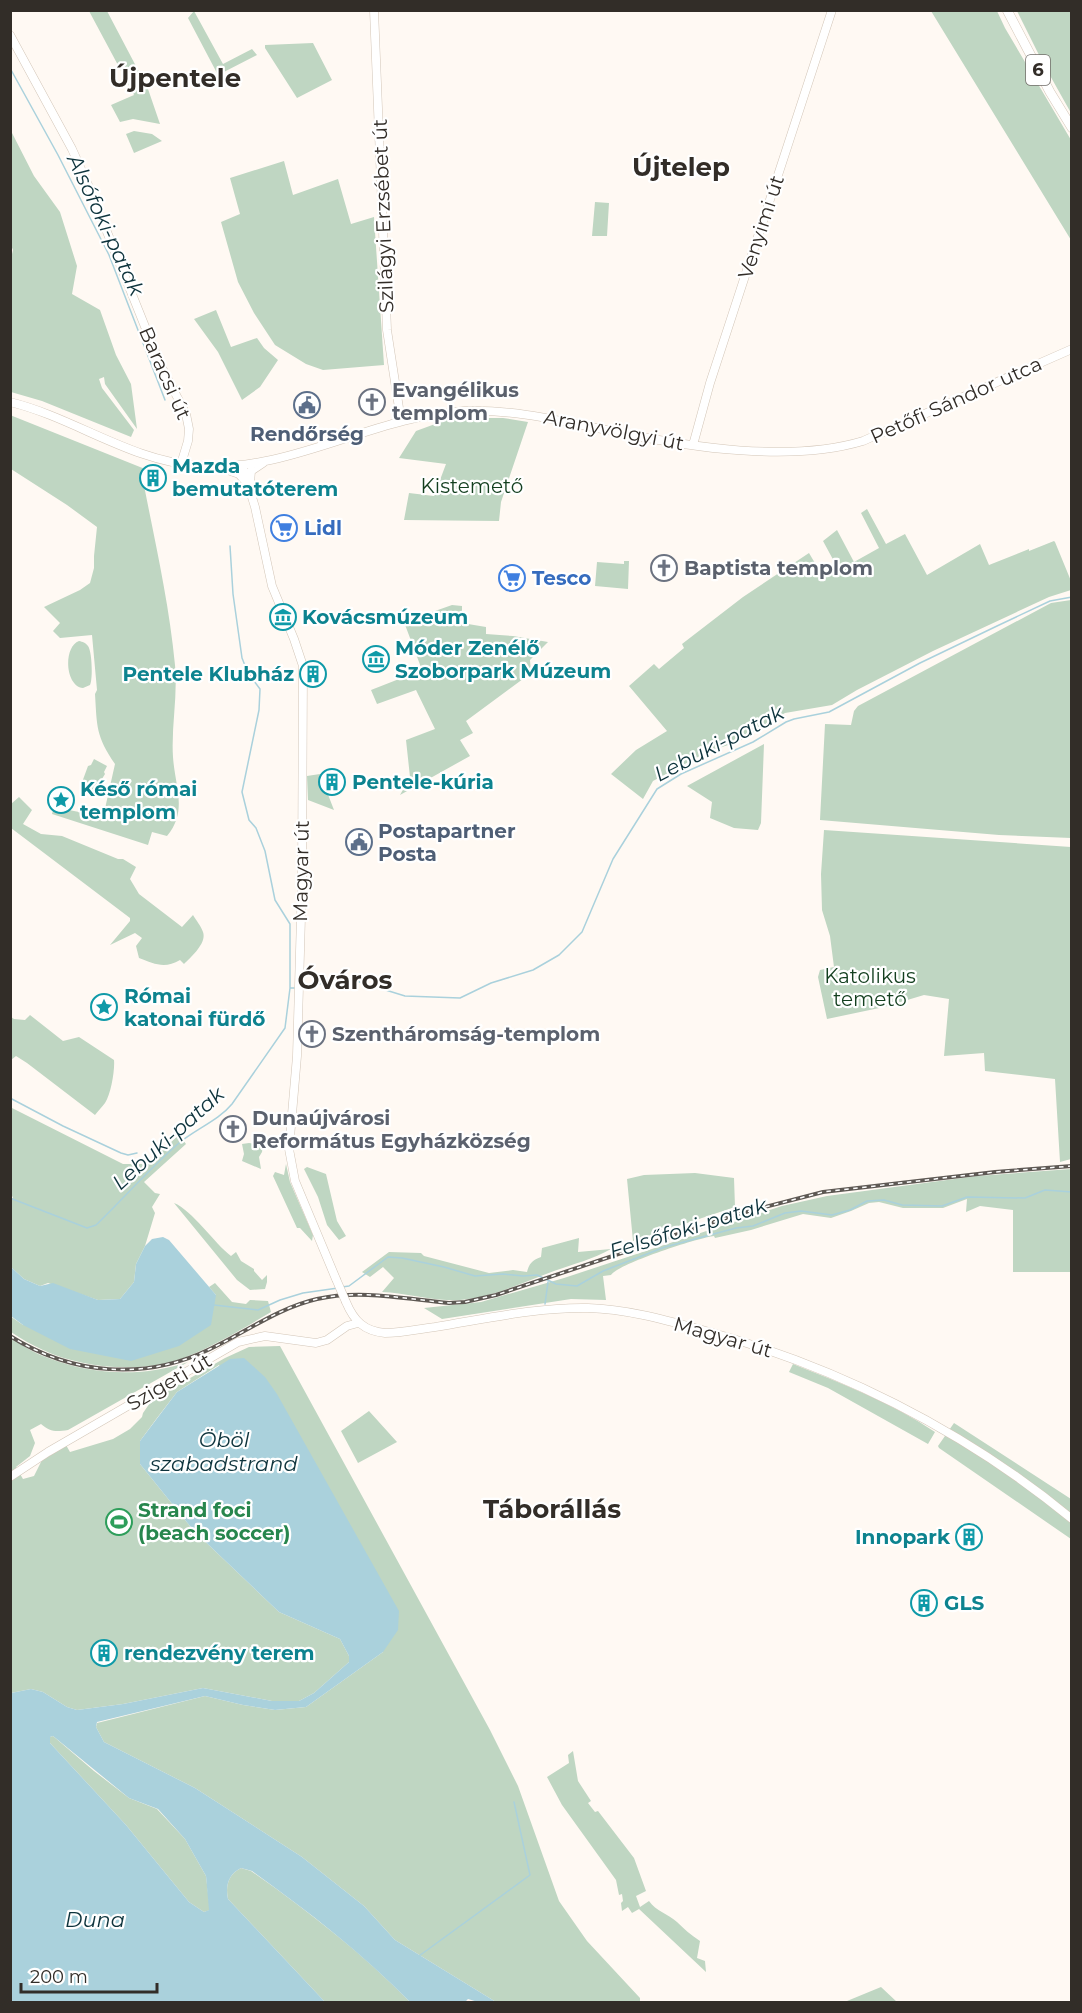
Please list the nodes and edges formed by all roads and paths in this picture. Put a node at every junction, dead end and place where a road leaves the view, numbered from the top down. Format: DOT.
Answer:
graph roads {
  1 [pos="374,10"];
  2 [pos="832,10"];
  3 [pos="1007,10"];
  4 [pos="10,35"];
  5 [pos="1071,128"];
  6 [pos="1071,349"];
  7 [pos="10,402"];
  8 [pos="401,421"];
  9 [pos="693,445"];
  10 [pos="839,447"];
  11 [pos="186,453"];
  12 [pos="271,459"];
  13 [pos="181,464"];
  14 [pos="190,465"];
  15 [pos="242,465"];
  16 [pos="218,467"];
  17 [pos="250,491"];
  18 [pos="346,1304"];
  19 [pos="356,1320"];
  20 [pos="346,1325"];
  21 [pos="10,1477"];
  22 [pos="1071,1519"];
  1 -- 8 [label="street, Szilágyi Erzsébet út"];
  2 -- 9 [label="street, Venyimi út"];
  3 -- 5 [label="main road, 6"];
  4 -- 11 [label="street, Baracsi út"];
  6 -- 10 [label="street, Petőfi Sándor utca"];
  7 -- 13 [label="street, Aranyvölgyi út"];
  8 -- 9 [label="street, Aranyvölgyi út"];
  8 -- 12 [label="street, Aranyvölgyi út"];
  9 -- 10 [label="street, Aranyvölgyi út"];
  11 -- 13 [label="street, Baracsi út"];
  11 -- 14 [label="street, Baracsi út"];
  12 -- 15 [label="street, Aranyvölgyi út"];
  12 -- 17 [label="street"];
  13 -- 14 [label="street, Aranyvölgyi út"];
  14 -- 16 [label="street, Aranyvölgyi út"];
  15 -- 16 [label="street, Aranyvölgyi út"];
  15 -- 17 [label="street, Magyar út"];
  16 -- 17 [label="street"];
  17 -- 18 [label="street, Magyar út, bridge"];
  18 -- 19 [label="street"];
  18 -- 20 [label="street"];
  19 -- 20 [label="street, Szigeti út"];
  19 -- 22 [label="street, Magyar út"];
  20 -- 21 [label="street, Szigeti út"];
}
